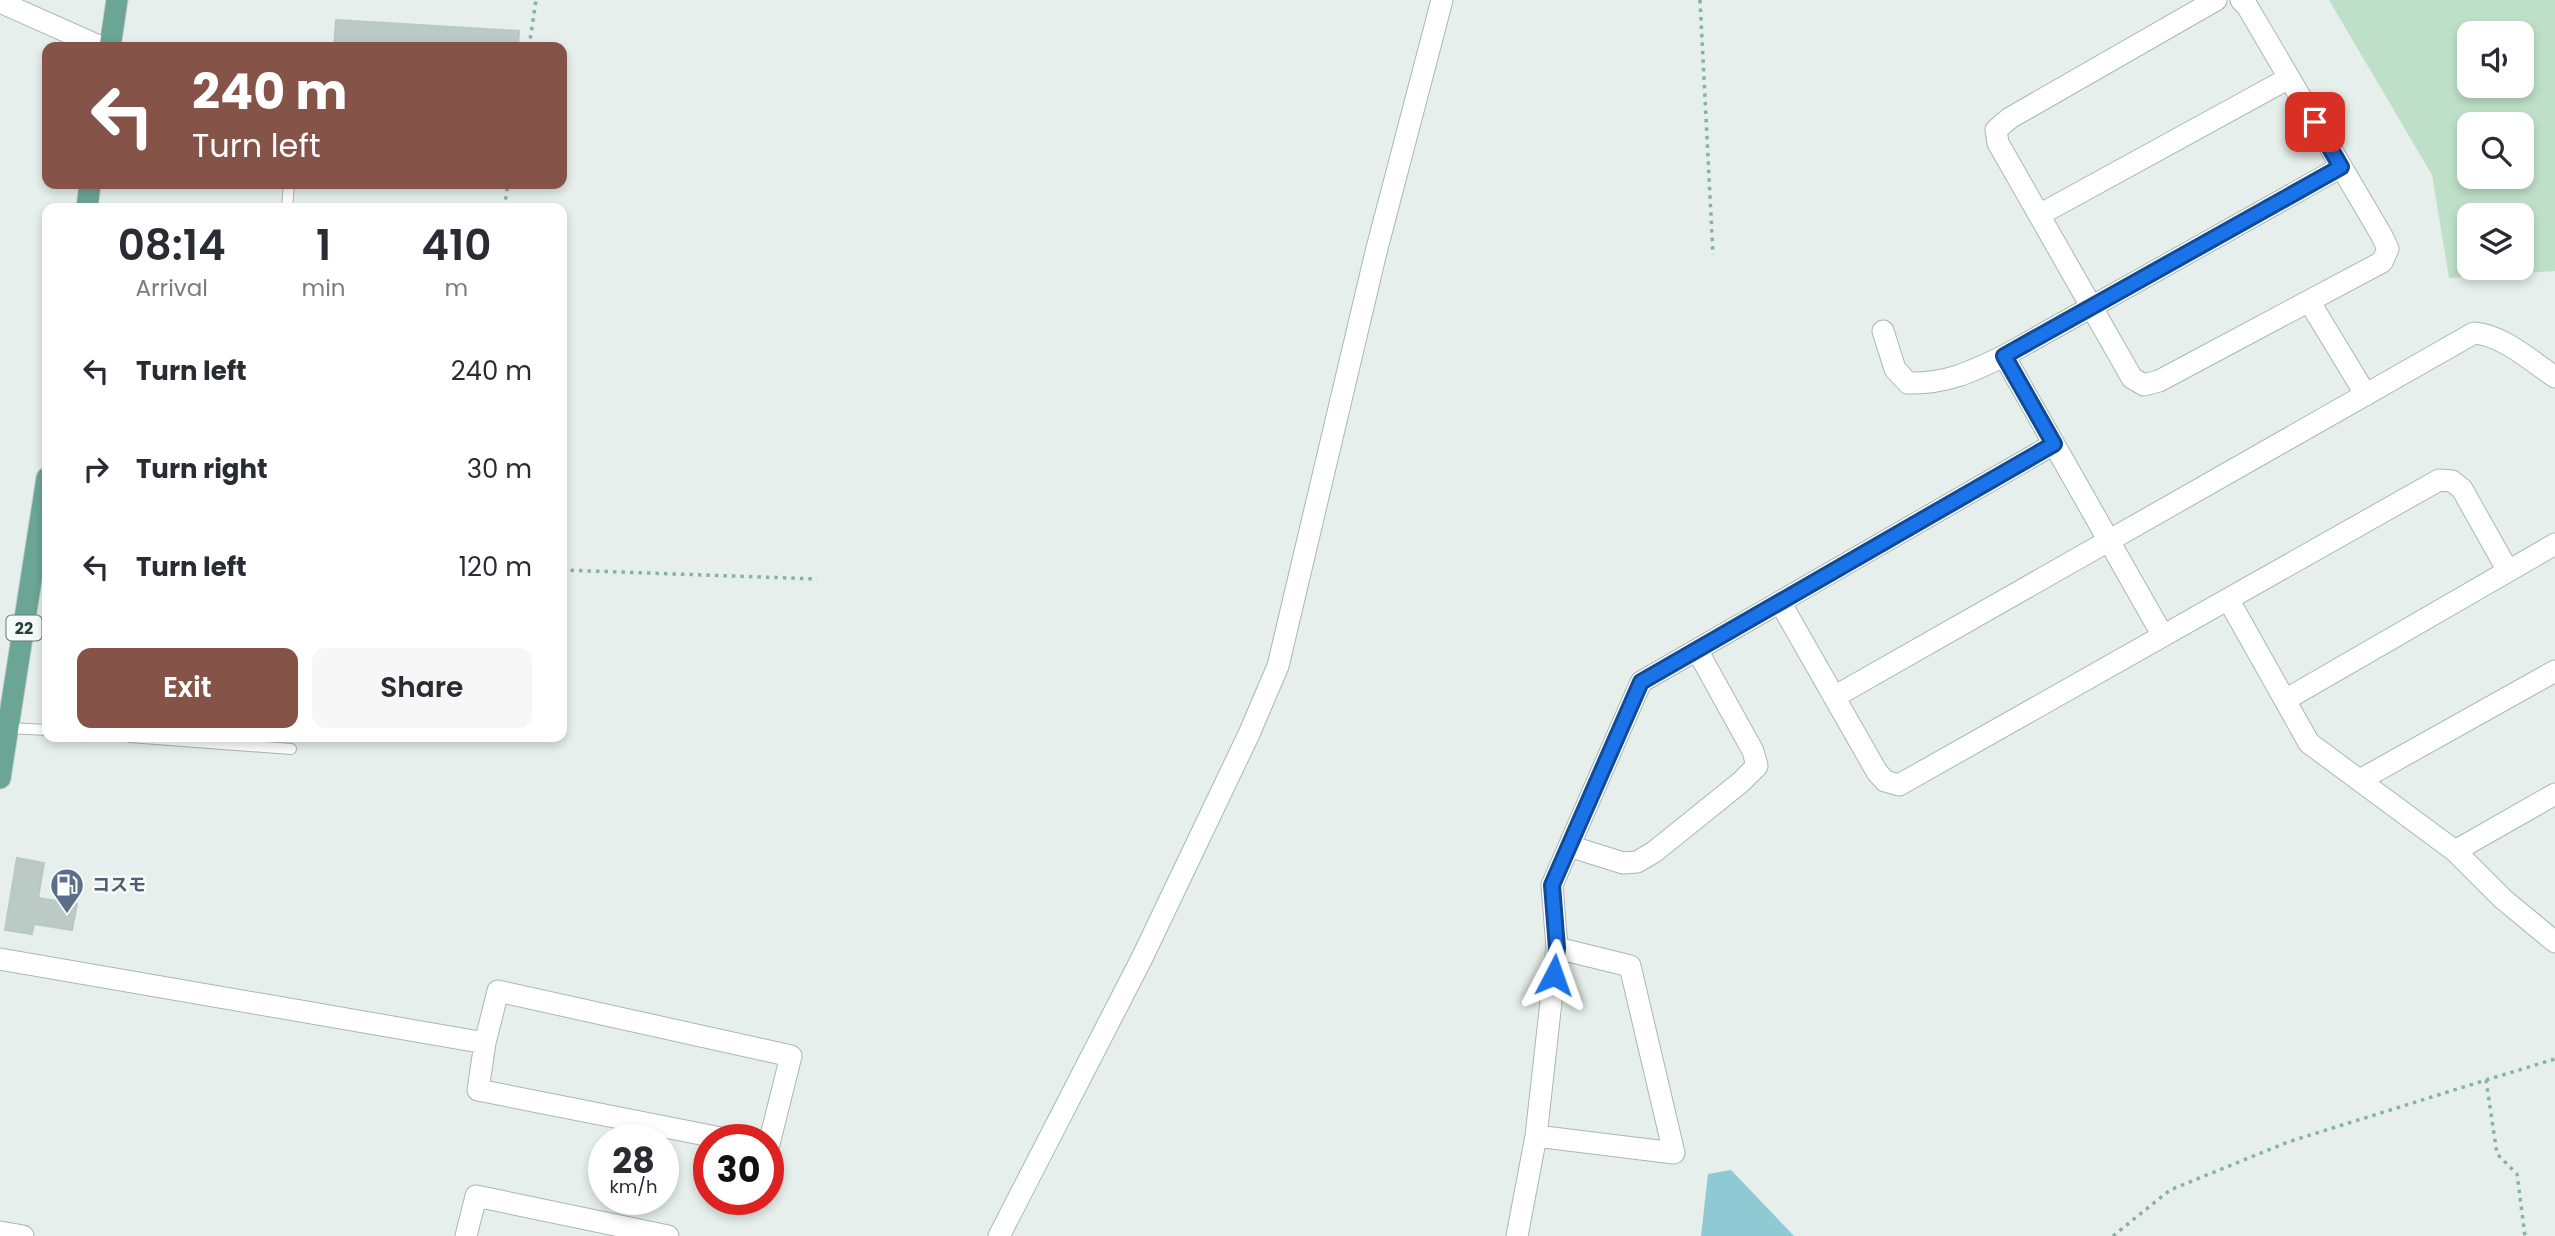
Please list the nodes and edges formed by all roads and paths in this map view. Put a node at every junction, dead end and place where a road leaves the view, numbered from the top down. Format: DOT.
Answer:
graph roads {
  1 [pos="117,0"];
  2 [pos="536,0"];
  3 [pos="1442,0"];
  4 [pos="1700,0"];
  5 [pos="2216,0"];
  6 [pos="2241,0"];
  7 [pos="0,2"];
  8 [pos="90,42"];
  9 [pos="111,42"];
  10 [pos="530,42"];
  11 [pos="2289,78"];
  12 [pos="2341,167"];
  13 [pos="2039,215"];
  14 [pos="1713,255"];
  15 [pos="2309,301"];
  16 [pos="2091,307"];
  17 [pos="1883,331"];
  18 [pos="2004,356"];
  19 [pos="2555,377"];
  20 [pos="2366,395"];
  21 [pos="2054,444"];
  22 [pos="42,541"];
  23 [pos="2109,541"];
  24 [pos="2555,544"];
  25 [pos="567,570"];
  26 [pos="2508,572"];
  27 [pos="817,579"];
  28 [pos="2228,599"];
  29 [pos="1780,602"];
  30 [pos="2163,636"];
  31 [pos="1697,650"];
  32 [pos="2555,671"];
  33 [pos="1834,697"];
  34 [pos="2285,700"];
  35 [pos="8,727"];
  36 [pos="42,730"];
  37 [pos="197,742"];
  38 [pos="291,749"];
  39 [pos="0,778"];
  40 [pos="2360,780"];
  41 [pos="2555,794"];
  42 [pos="1569,846"];
  43 [pos="2455,850"];
  44 [pos="2555,942"];
  45 [pos="1557,948"];
  46 [pos="0,959"];
  47 [pos="485,1043"];
  48 [pos="2555,1059"];
  49 [pos="2486,1080"];
  50 [pos="774,1124"];
  51 [pos="693,1132"];
  52 [pos="1536,1136"];
  53 [pos="0,1232"];
  54 [pos="23,1236"];
  55 [pos="466,1236"];
  56 [pos="668,1236"];
  57 [pos="999,1236"];
  58 [pos="1517,1236"];
  59 [pos="2113,1236"];
  60 [pos="2525,1236"];
  1 -- 9 [label="main road"];
  2 -- 10 [label="path"];
  3 -- 57 [label="street"];
  4 -- 14 [label="path"];
  5 -- 13 [label="street"];
  6 -- 11 [label="street"];
  7 -- 8 [label="street"];
  11 -- 12 [label="street"];
  11 -- 13 [label="street"];
  12 -- 15 [label="street"];
  12 -- 16 [label="street"];
  13 -- 16 [label="street"];
  15 -- 16 [label="street"];
  15 -- 20 [label="street"];
  16 -- 18 [label="street"];
  17 -- 18 [label="street"];
  18 -- 21 [label="street"];
  19 -- 20 [label="street"];
  20 -- 23 [label="street"];
  21 -- 23 [label="street"];
  21 -- 29 [label="street"];
  22 -- 35 [label="main road, 22"];
  23 -- 30 [label="street"];
  23 -- 33 [label="street"];
  24 -- 26 [label="street"];
  25 -- 27 [label="path"];
  26 -- 28 [label="street"];
  26 -- 34 [label="street"];
  28 -- 30 [label="street"];
  28 -- 34 [label="street"];
  29 -- 31 [label="street"];
  29 -- 33 [label="street"];
  30 -- 33 [label="street"];
  31 -- 42 [label="street"];
  31 -- 42 [label="street"];
  32 -- 40 [label="street"];
  34 -- 40 [label="street"];
  35 -- 36 [label="lane"];
  35 -- 39 [label="main road, 22"];
  37 -- 38 [label="lane"];
  40 -- 43 [label="street"];
  41 -- 43 [label="street"];
  42 -- 45 [label="street"];
  43 -- 44 [label="street"];
  45 -- 52 [label="street"];
  45 -- 52 [label="street"];
  46 -- 47 [label="street"];
  47 -- 50 [label="street"];
  47 -- 51 [label="street"];
  48 -- 49 [label="path"];
  49 -- 59 [label="path"];
  49 -- 60 [label="path"];
  52 -- 58 [label="street"];
  53 -- 54 [label="street"];
  55 -- 56 [label="street"];
}
